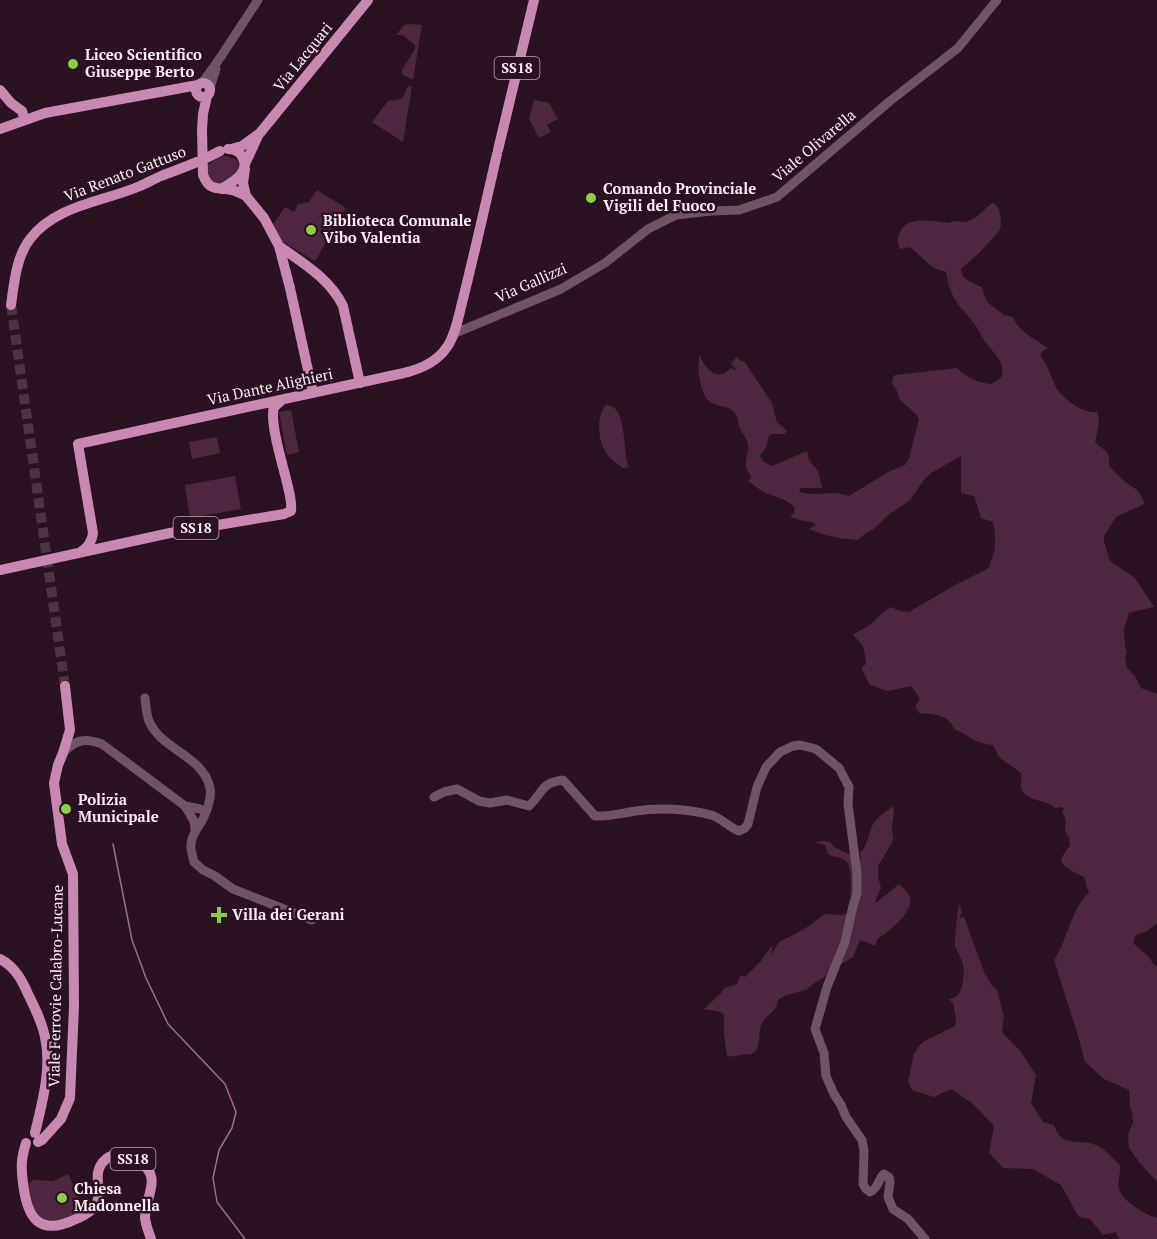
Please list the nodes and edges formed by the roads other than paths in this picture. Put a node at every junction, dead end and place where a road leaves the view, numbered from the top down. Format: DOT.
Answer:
graph roads {
  1 [pos="258,0"];
  2 [pos="368,0"];
  3 [pos="534,0"];
  4 [pos="997,0"];
  5 [pos="0,90"];
  6 [pos="202,90"];
  7 [pos="15,107"];
  8 [pos="43,114"];
  9 [pos="25,120"];
  10 [pos="2,128"];
  11 [pos="260,133"];
  12 [pos="201,142"];
  13 [pos="226,150"];
  14 [pos="202,161"];
  15 [pos="245,167"];
  16 [pos="221,190"];
  17 [pos="246,196"];
  18 [pos="279,246"];
  19 [pos="618,253"];
  20 [pos="11,305"];
  21 [pos="453,334"];
  22 [pos="360,383"];
  23 [pos="314,393"];
  24 [pos="285,399"];
  25 [pos="79,553"];
  26 [pos="0,570"];
  27 [pos="65,686"];
  28 [pos="146,698"];
  29 [pos="70,730"];
  30 [pos="80,740"];
  31 [pos="63,753"];
  32 [pos="434,797"];
  33 [pos="198,815"];
  34 [pos="312,920"];
  35 [pos="0,958"];
  36 [pos="0,966"];
  37 [pos="36,1138"];
  38 [pos="151,1239"];
  39 [pos="925,1239"];
  1 -- 6 [label="street"];
  2 -- 11 [label="main road, Via Lacquari"];
  3 -- 21 [label="main road, SS18"];
  4 -- 19 [label="street, Viale Olivarella"];
  5 -- 7 [label="main road"];
  6 -- 8 [label="main road"];
  6 -- 12 [label="main road"];
  7 -- 8 [label="main road"];
  7 -- 9 [label="main road"];
  7 -- 10 [label="main road"];
  8 -- 9 [label="main road"];
  9 -- 10 [label="main road"];
  11 -- 13 [label="main road, Via Lacquari"];
  11 -- 15 [label="main road, Via Lacquari"];
  12 -- 13 [label="main road"];
  12 -- 14 [label="main road"];
  13 -- 14 [label="main road"];
  13 -- 15 [label="main road"];
  14 -- 16 [label="main road"];
  14 -- 20 [label="main road, Via Renato Gattuso"];
  15 -- 16 [label="main road"];
  15 -- 17 [label="main road"];
  16 -- 17 [label="main road"];
  17 -- 18 [label="main road"];
  18 -- 22 [label="main road"];
  18 -- 23 [label="main road"];
  19 -- 21 [label="street, Via Gallizzi"];
  21 -- 22 [label="main road, Via Dante Alighieri / SS18"];
  22 -- 23 [label="main road, Via Dante Alighieri / SS18"];
  23 -- 24 [label="main road, Via Dante Alighieri / SS18"];
  24 -- 25 [label="main road, Via Dante Alighieri / SS18"];
  24 -- 25 [label="main road, SS18"];
  25 -- 26 [label="main road, SS18"];
  27 -- 29 [label="main road"];
  28 -- 33 [label="street"];
  29 -- 30 [label="street"];
  29 -- 31 [label="main road, Viale Ferrovie Calabro-Lucane"];
  30 -- 31 [label="street"];
  30 -- 33 [label="street"];
  31 -- 37 [label="main road, Viale Ferrovie Calabro-Lucane"];
  32 -- 39 [label="street"];
  33 -- 34 [label="street"];
  35 -- 36 [label="main road"];
  35 -- 37 [label="main road, SS18"];
  37 -- 38 [label="main road, SS18"];
}
